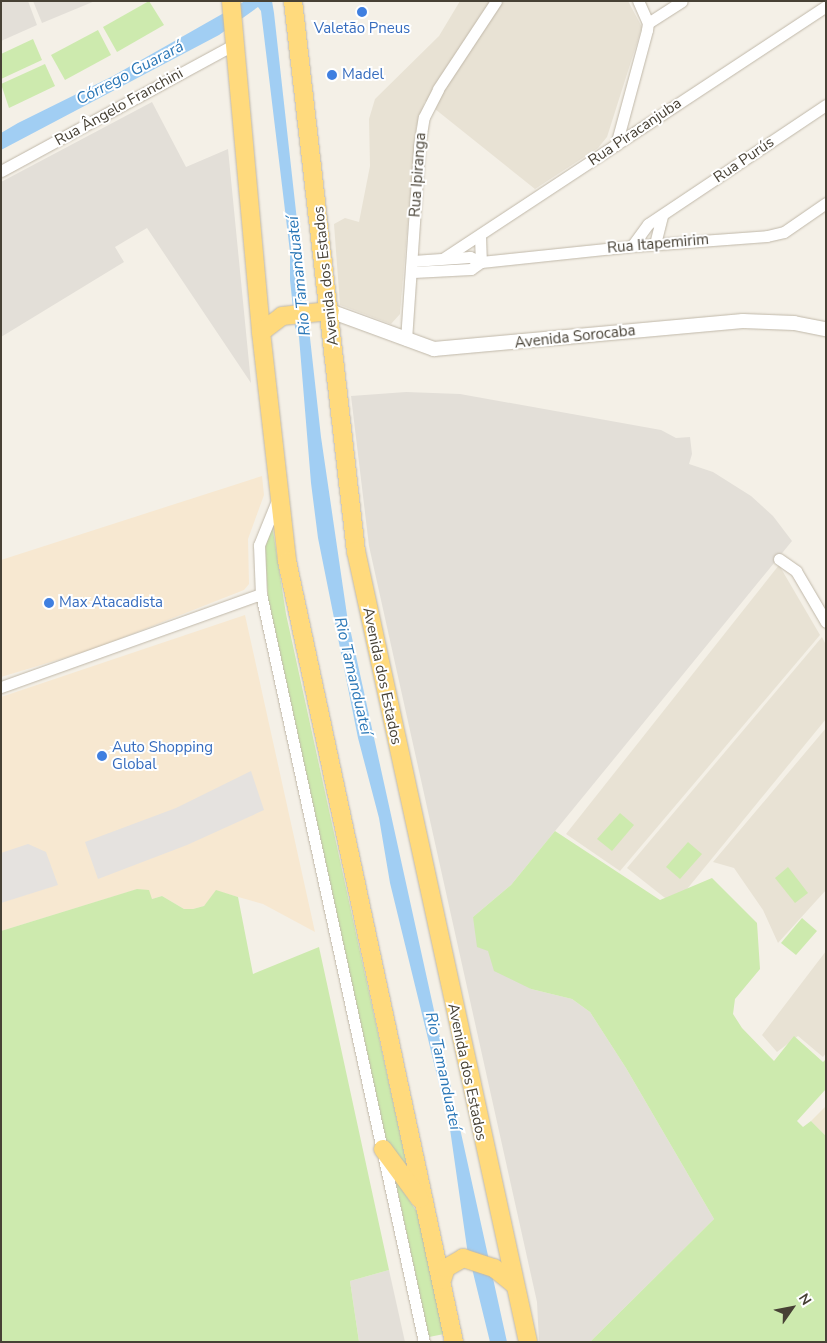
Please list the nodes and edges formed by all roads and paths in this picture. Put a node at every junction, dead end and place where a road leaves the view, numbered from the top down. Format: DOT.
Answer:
graph roads {
  1 [pos="292,1"];
  2 [pos="496,1"];
  3 [pos="638,1"];
  4 [pos="682,1"];
  5 [pos="231,4"];
  6 [pos="826,6"];
  7 [pos="648,23"];
  8 [pos="236,38"];
  9 [pos="826,105"];
  10 [pos="616,145"];
  11 [pos="1,170"];
  12 [pos="826,203"];
  13 [pos="662,216"];
  14 [pos="480,236"];
  15 [pos="655,244"];
  16 [pos="632,246"];
  17 [pos="444,258"];
  18 [pos="481,262"];
  19 [pos="413,266"];
  20 [pos="323,312"];
  21 [pos="826,329"];
  22 [pos="261,332"];
  23 [pos="406,340"];
  24 [pos="279,496"];
  25 [pos="779,559"];
  26 [pos="261,594"];
  27 [pos="826,622"];
  28 [pos="1,687"];
  29 [pos="383,1149"];
  30 [pos="424,1204"];
  31 [pos="442,1280"];
  32 [pos="515,1284"];
  33 [pos="424,1342"];
  34 [pos="454,1342"];
  35 [pos="528,1342"];
  1 -- 20 [label="highway, Avenida dos Estados"];
  2 -- 19 [label="street, Rua Ipiranga"];
  3 -- 7 [label="street"];
  4 -- 7 [label="street"];
  5 -- 8 [label="highway"];
  6 -- 10 [label="street, Rua Piracanjuba"];
  7 -- 10 [label="street"];
  8 -- 11 [label="street, Rua Ângelo Franchini"];
  8 -- 22 [label="highway"];
  9 -- 13 [label="street, Rua Purús"];
  10 -- 14 [label="street, Rua Piracanjuba"];
  12 -- 15 [label="street, Rua Itapemirim"];
  13 -- 15 [label="street"];
  13 -- 16 [label="street, Rua Purús"];
  14 -- 17 [label="street, Rua Piracanjuba"];
  14 -- 18 [label="street"];
  15 -- 16 [label="street, Rua Itapemirim"];
  16 -- 18 [label="street, Rua Itapemirim"];
  17 -- 18 [label="street, Rua Itapemirim"];
  17 -- 19 [label="street, Rua Itapemirim"];
  18 -- 19 [label="street, Rua Itapemirim"];
  19 -- 23 [label="street, Rua Ipiranga"];
  20 -- 22 [label="highway"];
  20 -- 23 [label="street, Avenida Sorocaba"];
  20 -- 32 [label="highway, Avenida dos Estados"];
  21 -- 23 [label="street, Avenida Sorocaba"];
  22 -- 24 [label="highway"];
  24 -- 26 [label="street"];
  24 -- 30 [label="highway"];
  25 -- 27 [label="street"];
  26 -- 28 [label="street"];
  26 -- 29 [label="street"];
  29 -- 30 [label="highway"];
  29 -- 33 [label="street"];
  30 -- 31 [label="highway"];
  31 -- 32 [label="highway"];
  31 -- 34 [label="highway"];
  32 -- 35 [label="highway, Avenida dos Estados"];
}
